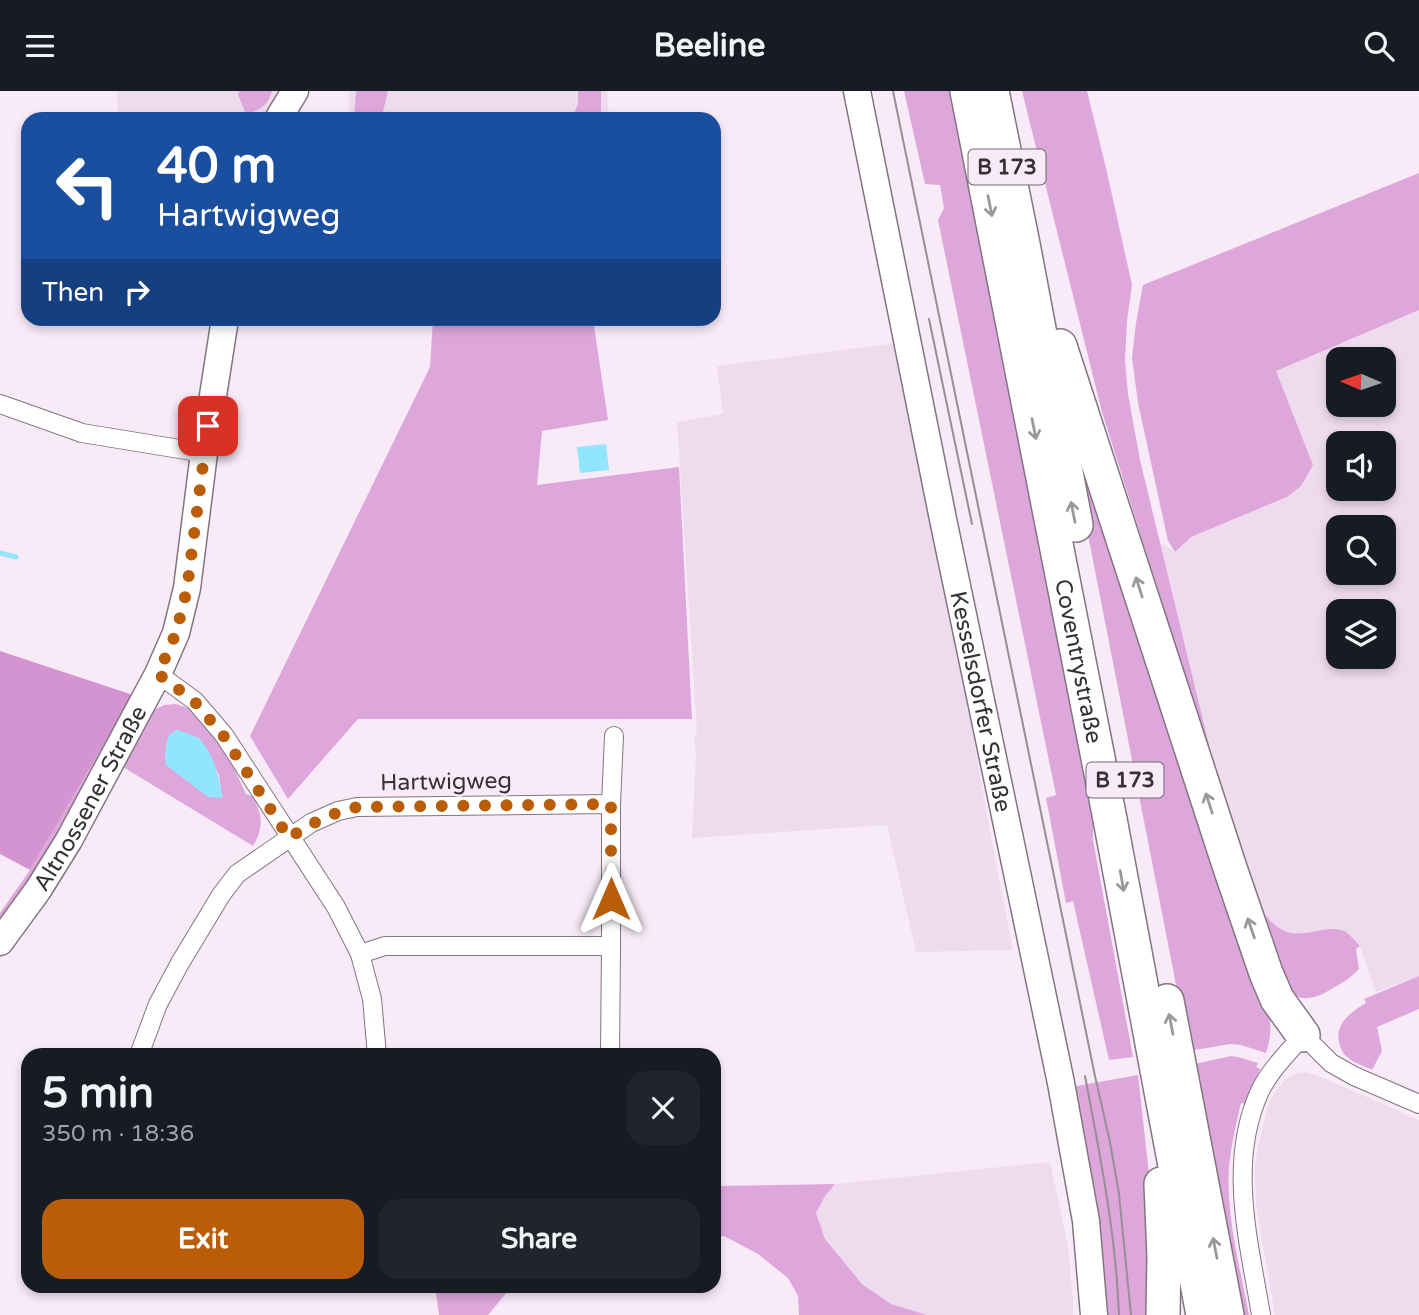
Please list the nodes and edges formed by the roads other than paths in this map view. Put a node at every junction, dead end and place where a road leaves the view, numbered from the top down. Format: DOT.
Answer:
graph roads {
  1 [pos="295,91"];
  2 [pos="857,91"];
  3 [pos="967,91"];
  4 [pos="992,91"];
  5 [pos="282,112"];
  6 [pos="1023,244"];
  7 [pos="224,326"];
  8 [pos="0,404"];
  9 [pos="204,453"];
  10 [pos="158,674"];
  11 [pos="614,736"];
  12 [pos="611,804"];
  13 [pos="289,838"];
  14 [pos="0,942"];
  15 [pos="611,946"];
  16 [pos="360,954"];
  17 [pos="1303,1035"];
  18 [pos="142,1048"];
  19 [pos="376,1048"];
  20 [pos="610,1048"];
  21 [pos="1157,1073"];
  22 [pos="1419,1104"];
  23 [pos="1094,1315"];
  24 [pos="1163,1315"];
  25 [pos="1203,1315"];
  26 [pos="1227,1315"];
  27 [pos="1261,1315"];
  1 -- 5 [label="street"];
  2 -- 23 [label="street, Kesselsdorfer Straße"];
  3 -- 21 [label="highway, Coventrystraße / B 173, one-way"];
  4 -- 6 [label="highway, B 173"];
  17 -- 6 [label="highway, one-way"];
  26 -- 6 [label="highway, B 173, one-way"];
  7 -- 9 [label="street, Altnossener Straße"];
  8 -- 9 [label="street"];
  9 -- 10 [label="street, Altnossener Straße"];
  10 -- 13 [label="street"];
  10 -- 14 [label="street, Altnossener Straße"];
  11 -- 12 [label="street"];
  12 -- 13 [label="street, Hartwigweg"];
  12 -- 15 [label="street"];
  13 -- 16 [label="street"];
  13 -- 18 [label="street, Hartwigweg"];
  15 -- 16 [label="street"];
  15 -- 20 [label="street"];
  16 -- 19 [label="street"];
  17 -- 22 [label="street"];
  17 -- 27 [label="street"];
  21 -- 24 [label="highway"];
  21 -- 25 [label="highway, Coventrystraße / B 173"];
}
